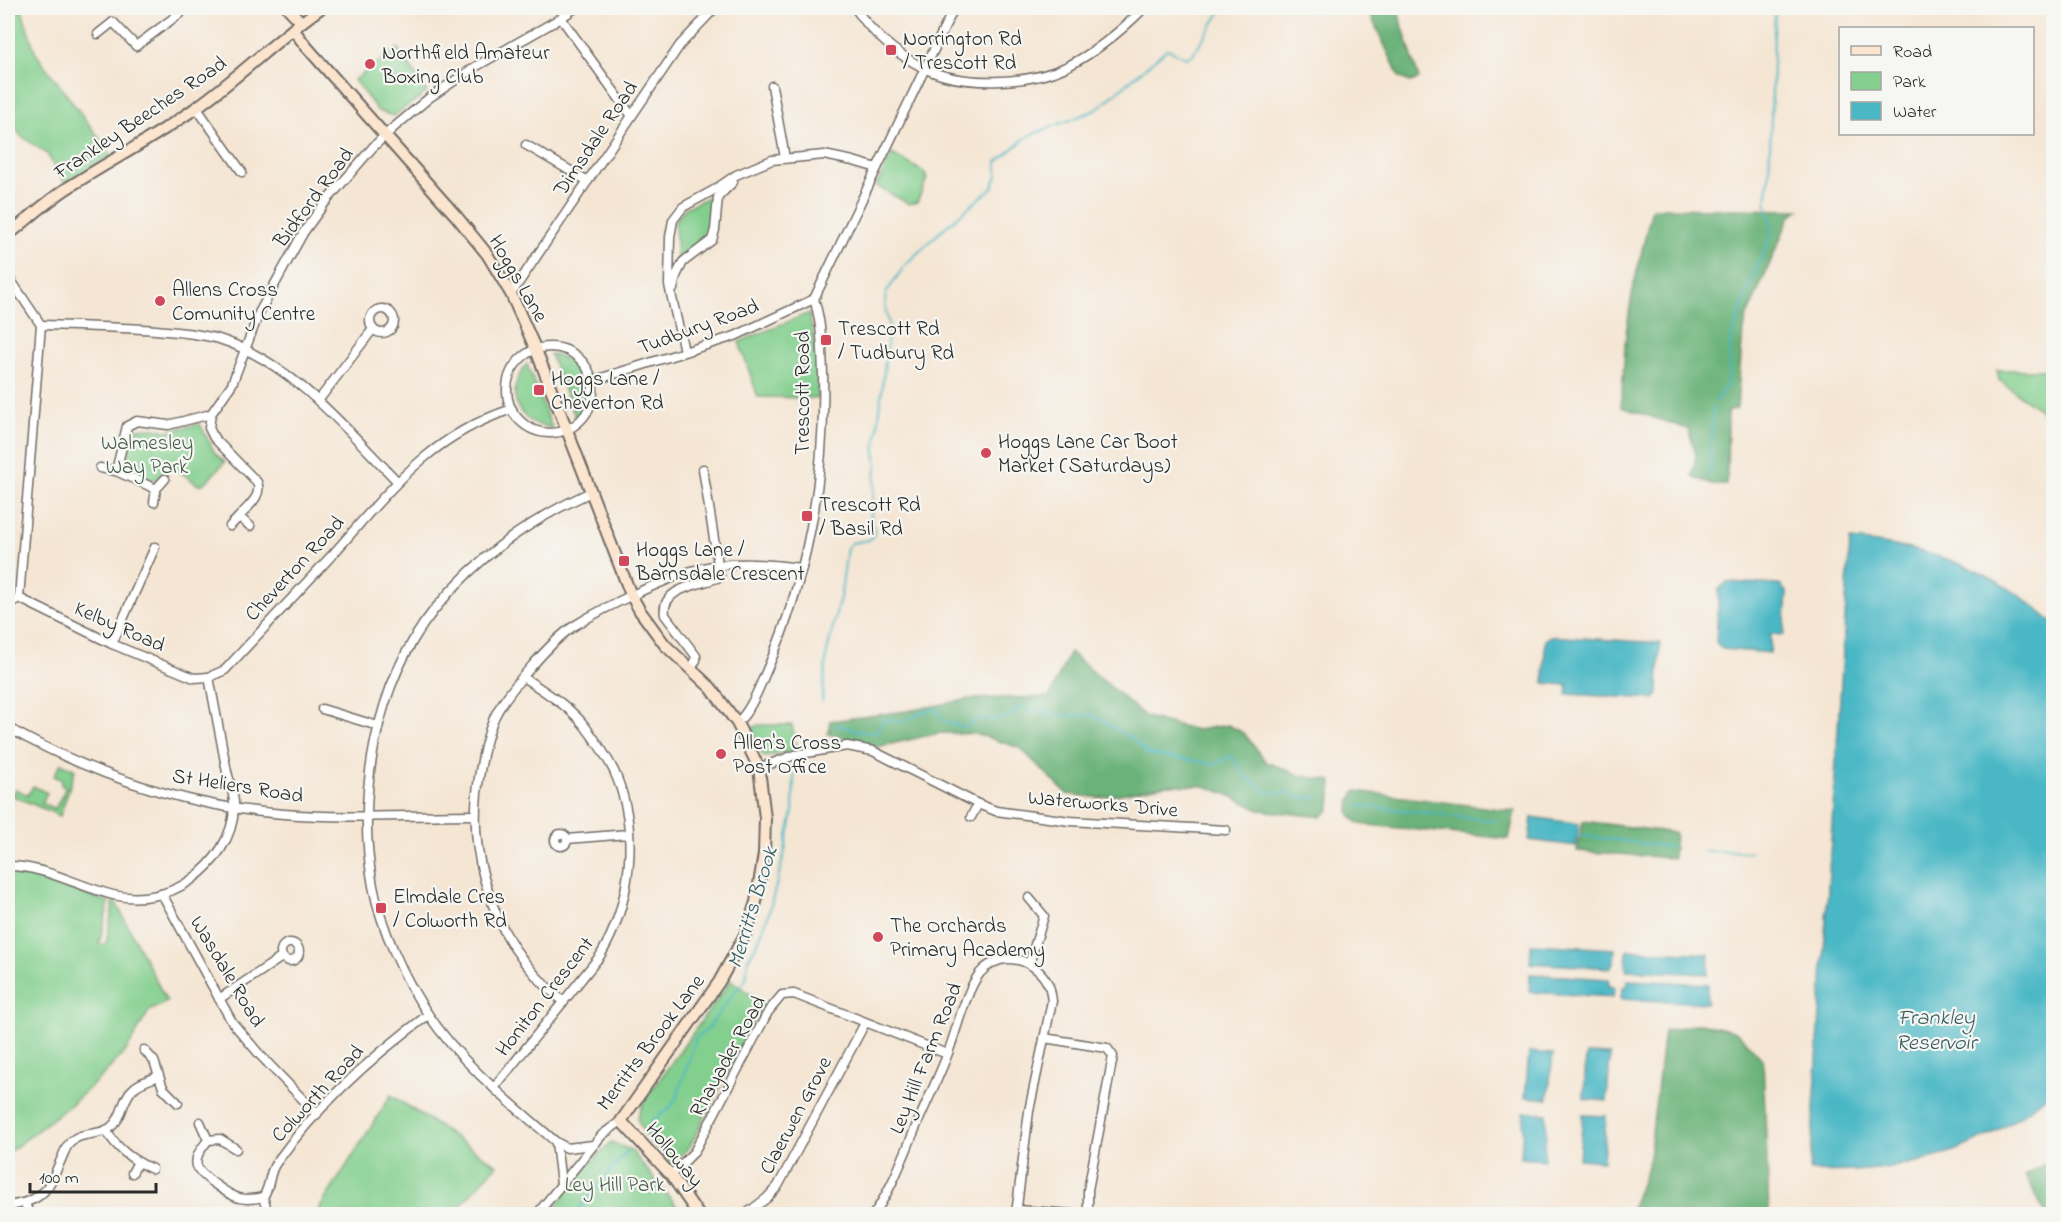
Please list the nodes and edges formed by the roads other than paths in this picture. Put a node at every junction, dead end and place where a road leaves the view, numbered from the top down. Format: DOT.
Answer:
graph roads {
  1 [pos="187,8"];
  2 [pos="288,8"];
  3 [pos="321,8"];
  4 [pos="575,8"];
  5 [pos="715,8"];
  6 [pos="855,8"];
  7 [pos="954,8"];
  8 [pos="1144,8"];
  9 [pos="561,18"];
  10 [pos="297,25"];
  11 [pos="98,34"];
  12 [pos="924,69"];
  13 [pos="772,86"];
  14 [pos="196,107"];
  15 [pos="631,115"];
  16 [pos="385,135"];
  17 [pos="526,145"];
  18 [pos="785,158"];
  19 [pos="877,168"];
  20 [pos="242,172"];
  21 [pos="741,175"];
  22 [pos="588,181"];
  23 [pos="8,235"];
  24 [pos="8,276"];
  25 [pos="511,294"];
  26 [pos="672,296"];
  27 [pos="814,299"];
  28 [pos="41,325"];
  29 [pos="373,329"];
  30 [pos="245,349"];
  31 [pos="536,350"];
  32 [pos="684,351"];
  33 [pos="592,381"];
  34 [pos="318,401"];
  35 [pos="512,409"];
  36 [pos="211,414"];
  37 [pos="566,430"];
  38 [pos="100,468"];
  39 [pos="703,469"];
  40 [pos="116,471"];
  41 [pos="165,479"];
  42 [pos="397,481"];
  43 [pos="156,489"];
  44 [pos="591,492"];
  45 [pos="154,502"];
  46 [pos="239,516"];
  47 [pos="230,526"];
  48 [pos="250,526"];
  49 [pos="155,547"];
  50 [pos="719,565"];
  51 [pos="802,568"];
  52 [pos="631,596"];
  53 [pos="19,598"];
  54 [pos="8,605"];
  55 [pos="112,644"];
  56 [pos="691,669"];
  57 [pos="209,677"];
  58 [pos="522,677"];
  59 [pos="322,709"];
  60 [pos="737,723"];
  61 [pos="378,726"];
  62 [pos="8,728"];
  63 [pos="759,768"];
  64 [pos="978,804"];
  65 [pos="234,807"];
  66 [pos="366,815"];
  67 [pos="475,815"];
  68 [pos="971,817"];
  69 [pos="1226,830"];
  70 [pos="628,834"];
  71 [pos="567,839"];
  72 [pos="8,866"];
  73 [pos="162,894"];
  74 [pos="1029,898"];
  75 [pos="282,957"];
  76 [pos="1029,964"];
  77 [pos="219,999"];
  78 [pos="564,1002"];
  79 [pos="428,1015"];
  80 [pos="865,1023"];
  81 [pos="1044,1038"];
  82 [pos="144,1050"];
  83 [pos="947,1054"];
  84 [pos="159,1076"];
  85 [pos="494,1088"];
  86 [pos="178,1103"];
  87 [pos="317,1114"];
  88 [pos="621,1121"];
  89 [pos="200,1122"];
  90 [pos="106,1130"];
  91 [pos="208,1140"];
  92 [pos="556,1143"];
  93 [pos="593,1145"];
  94 [pos="236,1149"];
  95 [pos="138,1162"];
  96 [pos="152,1169"];
  97 [pos="132,1173"];
  98 [pos="671,1175"];
  99 [pos="561,1184"];
  100 [pos="264,1197"];
  101 [pos="25,1203"];
  102 [pos="8,1206"];
  103 [pos="1016,1212"];
  104 [pos="29,1215"];
  105 [pos="268,1215"];
  106 [pos="537,1215"];
  107 [pos="698,1215"];
  108 [pos="746,1215"];
  109 [pos="874,1215"];
  110 [pos="1074,1215"];
  111 [pos="1088,1215"];
  1 -- 11 [label="street"];
  2 -- 10 [label="street, Hoggs Lane"];
  3 -- 10 [label="street, Frankley Beeches Road"];
  4 -- 9 [label="street, Bidford Road"];
  5 -- 15 [label="street, Dimsdale Road"];
  6 -- 12 [label="street"];
  7 -- 12 [label="street"];
  8 -- 12 [label="street"];
  9 -- 15 [label="street"];
  9 -- 16 [label="street, Bidford Road"];
  10 -- 14 [label="street, Frankley Beeches Road"];
  10 -- 16 [label="street, Hoggs Lane"];
  12 -- 19 [label="street"];
  13 -- 18 [label="street"];
  14 -- 20 [label="street"];
  14 -- 23 [label="street, Frankley Beeches Road"];
  15 -- 22 [label="street, Dimsdale Road"];
  16 -- 25 [label="street, Hoggs Lane"];
  16 -- 30 [label="street, Bidford Road"];
  17 -- 22 [label="street"];
  18 -- 19 [label="street"];
  18 -- 21 [label="street"];
  19 -- 27 [label="street"];
  21 -- 26 [label="street"];
  21 -- 26 [label="street"];
  22 -- 25 [label="street, Dimsdale Road"];
  24 -- 28 [label="street"];
  25 -- 31 [label="street, Hoggs Lane"];
  26 -- 32 [label="street"];
  27 -- 32 [label="street, Tudbury Road"];
  27 -- 51 [label="street, Trescott Road"];
  28 -- 30 [label="street"];
  28 -- 53 [label="street"];
  29 -- 34 [label="street"];
  30 -- 34 [label="street"];
  30 -- 36 [label="street, Bidford Road"];
  31 -- 33 [label="street"];
  31 -- 35 [label="street"];
  31 -- 37 [label="street, Hoggs Lane"];
  32 -- 33 [label="street, Tudbury Road"];
  33 -- 37 [label="street"];
  34 -- 42 [label="street"];
  35 -- 37 [label="street"];
  35 -- 42 [label="street, Cheverton Road"];
  36 -- 40 [label="street"];
  36 -- 46 [label="street"];
  37 -- 44 [label="street, Hoggs Lane"];
  38 -- 40 [label="street"];
  39 -- 50 [label="street"];
  40 -- 43 [label="street"];
  41 -- 43 [label="street"];
  42 -- 57 [label="street, Cheverton Road"];
  43 -- 45 [label="street"];
  44 -- 52 [label="street, Hoggs Lane"];
  44 -- 61 [label="street"];
  46 -- 47 [label="street"];
  46 -- 48 [label="street"];
  49 -- 55 [label="street"];
  50 -- 51 [label="street"];
  50 -- 52 [label="street"];
  50 -- 56 [label="street"];
  51 -- 60 [label="street, Trescott Road"];
  52 -- 56 [label="street, Merritts Brook Lane"];
  52 -- 58 [label="street"];
  53 -- 54 [label="street"];
  53 -- 55 [label="street, Kelby Road"];
  55 -- 57 [label="street, Kelby Road"];
  56 -- 60 [label="street, Merritts Brook Lane"];
  57 -- 65 [label="street"];
  58 -- 67 [label="street"];
  58 -- 70 [label="street, Honiton Crescent"];
  59 -- 61 [label="street"];
  60 -- 63 [label="street, Merritts Brook Lane"];
  61 -- 66 [label="street"];
  62 -- 65 [label="street, St Heliers Road"];
  63 -- 64 [label="street, Waterworks Drive"];
  63 -- 88 [label="street, Merritts Brook Lane"];
  64 -- 68 [label="street"];
  64 -- 69 [label="street, Waterworks Drive"];
  65 -- 66 [label="street, St Heliers Road"];
  65 -- 73 [label="street"];
  66 -- 67 [label="street, St Heliers Road"];
  66 -- 79 [label="street"];
  67 -- 78 [label="street"];
  70 -- 71 [label="street"];
  70 -- 78 [label="street, Honiton Crescent"];
  72 -- 73 [label="street"];
  73 -- 77 [label="street, Wasdale Road"];
  74 -- 76 [label="street"];
  75 -- 77 [label="street"];
  76 -- 81 [label="street"];
  76 -- 83 [label="street, Ley Hill Farm Road"];
  77 -- 87 [label="street, Wasdale Road"];
  78 -- 85 [label="street, Honiton Crescent"];
  79 -- 85 [label="street"];
  79 -- 87 [label="street, Colworth Road"];
  80 -- 83 [label="street"];
  80 -- 98 [label="street, Rhayader Road"];
  80 -- 108 [label="street, Claerwen Grove"];
  81 -- 103 [label="street"];
  81 -- 111 [label="street"];
  82 -- 84 [label="street"];
  83 -- 109 [label="street, Ley Hill Farm Road"];
  84 -- 86 [label="street"];
  84 -- 90 [label="street"];
  85 -- 92 [label="street"];
  87 -- 100 [label="street, Colworth Road"];
  88 -- 93 [label="street, Merritts Brook Lane"];
  88 -- 98 [label="street, Holloway"];
  89 -- 91 [label="street"];
  90 -- 95 [label="street"];
  90 -- 101 [label="street"];
  91 -- 94 [label="street"];
  91 -- 100 [label="street"];
  92 -- 93 [label="street"];
  92 -- 99 [label="street"];
  93 -- 99 [label="street, Merritts Brook Lane"];
  95 -- 96 [label="street"];
  95 -- 97 [label="street"];
  98 -- 107 [label="street, Holloway"];
  99 -- 106 [label="street, Merritts Brook Lane"];
  100 -- 105 [label="street, Colworth Road"];
  101 -- 102 [label="street"];
  101 -- 104 [label="street"];
  103 -- 110 [label="street"];
}
